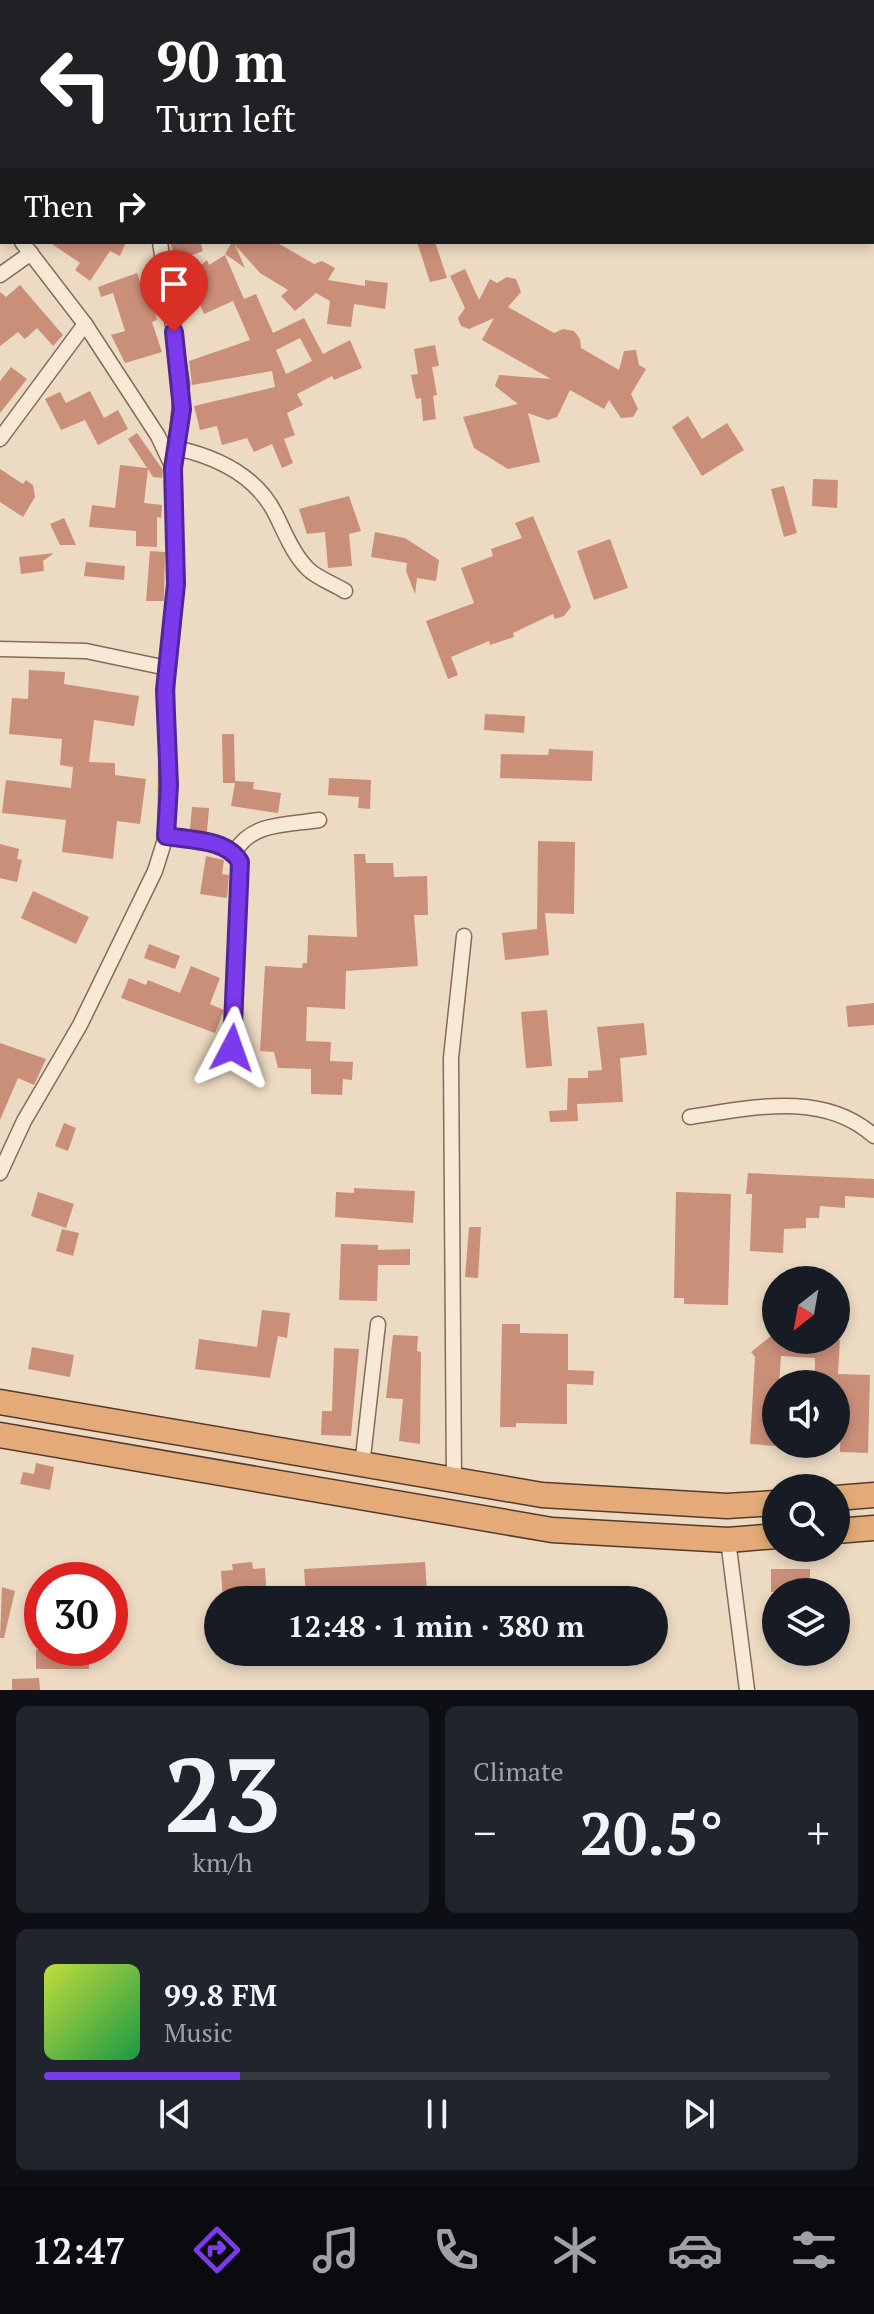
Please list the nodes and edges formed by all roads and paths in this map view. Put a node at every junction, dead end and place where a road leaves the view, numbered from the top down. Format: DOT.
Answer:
graph roads {
  1 [pos="160,244"];
  2 [pos="27,247"];
  3 [pos="0,275"];
  4 [pos="85,324"];
  5 [pos="0,439"];
  6 [pos="176,448"];
  7 [pos="173,468"];
  8 [pos="345,591"];
  9 [pos="0,649"];
  10 [pos="167,668"];
  11 [pos="319,820"];
  12 [pos="166,836"];
  13 [pos="235,852"];
  14 [pos="464,936"];
  15 [pos="232,1048"];
  16 [pos="690,1117"];
  17 [pos="874,1136"];
  18 [pos="0,1173"];
  19 [pos="378,1324"];
  20 [pos="0,1402"];
  21 [pos="0,1435"];
  22 [pos="362,1466"];
  23 [pos="454,1482"];
  24 [pos="874,1495"];
  25 [pos="850,1497"];
  26 [pos="762,1504"];
  27 [pos="874,1528"];
  28 [pos="850,1530"];
  29 [pos="762,1537"];
  30 [pos="728,1540"];
  31 [pos="747,1690"];
  1 -- 6 [label="street"];
  2 -- 3 [label="street"];
  2 -- 4 [label="street"];
  4 -- 5 [label="street"];
  4 -- 7 [label="street"];
  6 -- 7 [label="street"];
  6 -- 8 [label="street"];
  7 -- 10 [label="street"];
  9 -- 10 [label="street"];
  10 -- 12 [label="street"];
  11 -- 13 [label="street"];
  12 -- 13 [label="street"];
  12 -- 18 [label="street"];
  13 -- 15 [label="street"];
  14 -- 23 [label="street"];
  16 -- 17 [label="street"];
  19 -- 22 [label="street"];
  20 -- 22 [label="highway"];
  21 -- 30 [label="highway"];
  22 -- 23 [label="highway"];
  23 -- 26 [label="highway"];
  24 -- 25 [label="highway"];
  27 -- 28 [label="highway"];
  29 -- 30 [label="highway"];
  30 -- 31 [label="street"];
}
